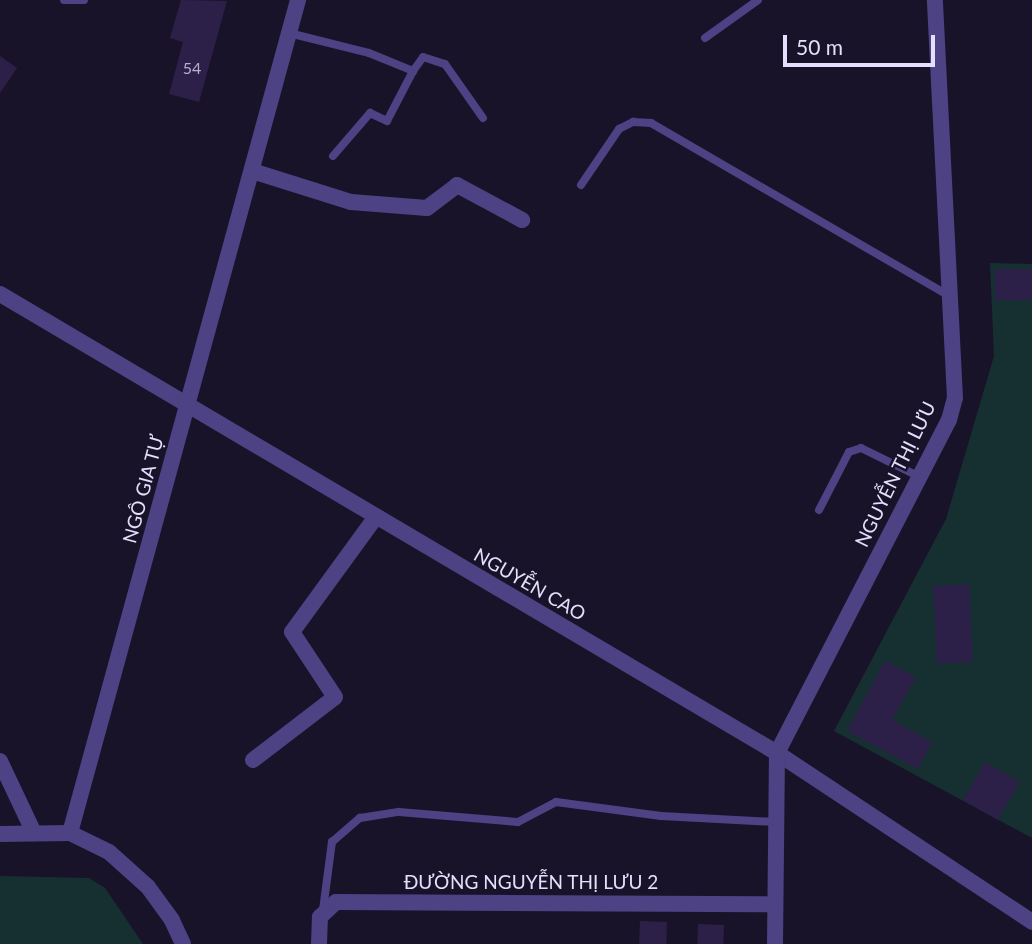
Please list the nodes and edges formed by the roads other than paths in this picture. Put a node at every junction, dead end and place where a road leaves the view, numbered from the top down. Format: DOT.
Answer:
graph roads {
  1 [pos="64,0"];
  2 [pos="84,0"];
  3 [pos="298,0"];
  4 [pos="758,0"];
  5 [pos="935,0"];
  6 [pos="289,33"];
  7 [pos="705,38"];
  8 [pos="414,71"];
  9 [pos="483,118"];
  10 [pos="333,156"];
  11 [pos="252,171"];
  12 [pos="581,186"];
  13 [pos="522,220"];
  14 [pos="0,293"];
  15 [pos="951,298"];
  16 [pos="187,408"];
  17 [pos="920,477"];
  18 [pos="819,510"];
  19 [pos="376,518"];
  20 [pos="777,753"];
  21 [pos="253,760"];
  22 [pos="0,761"];
  23 [pos="776,822"];
  24 [pos="34,833"];
  25 [pos="70,833"];
  26 [pos="0,834"];
  27 [pos="775,904"];
  28 [pos="323,911"];
  29 [pos="1032,922"];
  30 [pos="183,944"];
  31 [pos="319,944"];
  32 [pos="775,944"];
  1 -- 2 [label="lane"];
  3 -- 6 [label="street, NGÔ GIA TỰ"];
  4 -- 7 [label="lane"];
  5 -- 15 [label="street, NGUYỄN THỊ LƯU"];
  6 -- 8 [label="lane"];
  6 -- 11 [label="street, NGÔ GIA TỰ"];
  8 -- 9 [label="lane"];
  8 -- 10 [label="lane"];
  11 -- 13 [label="street"];
  11 -- 16 [label="street, NGÔ GIA TỰ"];
  12 -- 15 [label="lane"];
  14 -- 16 [label="street, NGUYỄN CAO"];
  15 -- 17 [label="street, NGUYỄN THỊ LƯU"];
  16 -- 19 [label="street, NGUYỄN CAO"];
  16 -- 25 [label="street, NGÔ GIA TỰ"];
  17 -- 18 [label="lane"];
  17 -- 20 [label="street, NGUYỄN THỊ LƯU"];
  19 -- 20 [label="street, NGUYỄN CAO"];
  19 -- 21 [label="street"];
  20 -- 23 [label="street, NGUYỄN THỊ LƯU"];
  20 -- 29 [label="street, NGUYỄN CAO"];
  22 -- 24 [label="street"];
  23 -- 27 [label="street, NGUYỄN THỊ LƯU"];
  23 -- 28 [label="lane"];
  24 -- 25 [label="street"];
  24 -- 26 [label="street"];
  25 -- 30 [label="street"];
  27 -- 28 [label="street, ĐƯỜNG NGUYỄN THỊ LƯU 2"];
  27 -- 32 [label="street, NGUYỄN THỊ LƯU"];
  28 -- 31 [label="street"];
}
